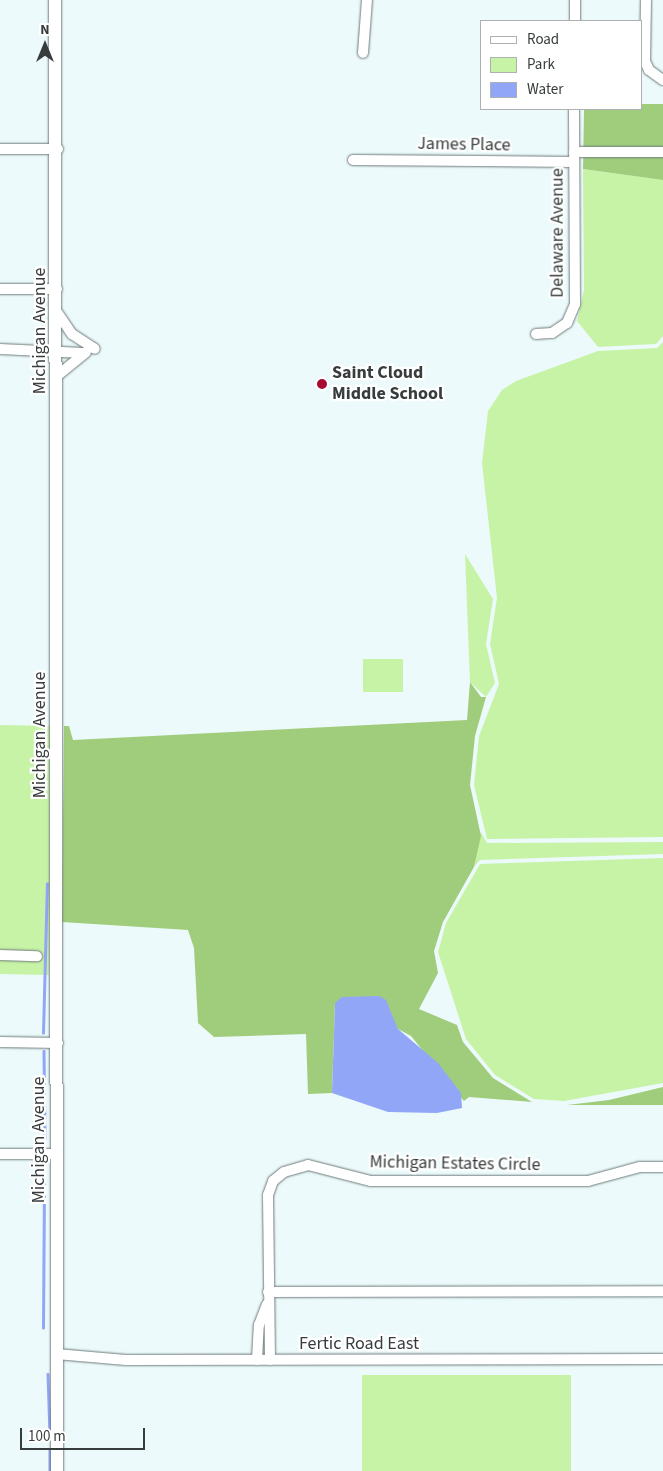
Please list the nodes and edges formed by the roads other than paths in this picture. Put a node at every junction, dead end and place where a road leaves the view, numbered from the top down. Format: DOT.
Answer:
graph roads {
  1 [pos="55,0"];
  2 [pos="367,0"];
  3 [pos="575,0"];
  4 [pos="646,0"];
  5 [pos="575,20"];
  6 [pos="363,53"];
  7 [pos="663,80"];
  8 [pos="574,110"];
  9 [pos="0,149"];
  10 [pos="58,149"];
  11 [pos="663,152"];
  12 [pos="574,157"];
  13 [pos="353,160"];
  14 [pos="0,289"];
  15 [pos="57,289"];
  16 [pos="57,312"];
  17 [pos="536,334"];
  18 [pos="0,349"];
  19 [pos="58,350"];
  20 [pos="83,353"];
  21 [pos="58,375"];
  22 [pos="0,955"];
  23 [pos="37,956"];
  24 [pos="0,1042"];
  25 [pos="58,1042"];
  26 [pos="0,1154"];
  27 [pos="56,1154"];
  28 [pos="663,1167"];
  29 [pos="663,1291"];
  30 [pos="268,1292"];
  31 [pos="267,1304"];
  32 [pos="56,1354"];
  33 [pos="663,1359"];
  34 [pos="257,1360"];
  35 [pos="270,1360"];
  36 [pos="57,1471"];
  1 -- 10 [label="street, Michigan Avenue"];
  2 -- 6 [label="street"];
  3 -- 5 [label="street"];
  4 -- 7 [label="street"];
  8 -- 12 [label="street, Delaware Avenue"];
  9 -- 10 [label="street"];
  10 -- 15 [label="street, Michigan Avenue"];
  11 -- 12 [label="street, James Place"];
  12 -- 13 [label="street, James Place"];
  12 -- 17 [label="street, Delaware Avenue"];
  14 -- 15 [label="street"];
  15 -- 16 [label="street, Michigan Avenue"];
  16 -- 19 [label="street, Michigan Avenue"];
  16 -- 20 [label="street"];
  18 -- 19 [label="street"];
  19 -- 20 [label="street"];
  19 -- 21 [label="street, Michigan Avenue"];
  20 -- 21 [label="street"];
  21 -- 25 [label="street, Michigan Avenue"];
  22 -- 23 [label="street"];
  24 -- 25 [label="street"];
  25 -- 27 [label="street, Michigan Avenue"];
  26 -- 27 [label="street"];
  27 -- 32 [label="street, Michigan Avenue"];
  28 -- 30 [label="street, Michigan Estates Circle"];
  29 -- 30 [label="street"];
  30 -- 31 [label="street, Michigan Estates Circle"];
  31 -- 34 [label="street, Michigan Estates Circle"];
  31 -- 35 [label="street, Michigan Estates Circle"];
  32 -- 34 [label="street, Fertic Road East"];
  32 -- 36 [label="street, Michigan Avenue"];
  33 -- 35 [label="street, Fertic Road East"];
  34 -- 35 [label="street, Fertic Road East"];
}
